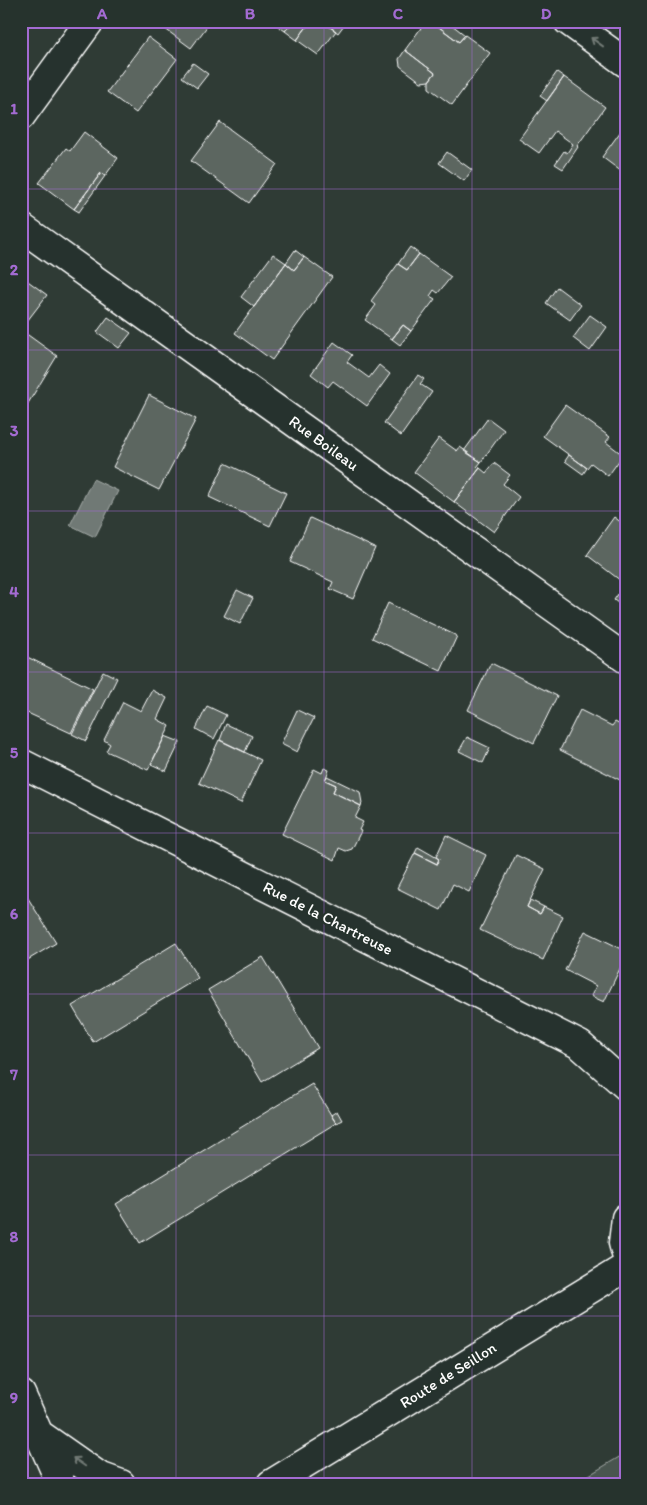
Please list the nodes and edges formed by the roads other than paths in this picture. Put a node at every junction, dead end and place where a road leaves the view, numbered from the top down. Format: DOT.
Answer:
graph roads {
  1 [pos="90,21"];
  2 [pos="568,21"];
  3 [pos="626,63"];
  4 [pos="21,116"];
  5 [pos="21,227"];
  6 [pos="626,659"];
  7 [pos="21,763"];
  8 [pos="626,1086"];
  9 [pos="626,1218"];
  10 [pos="626,1254"];
  11 [pos="626,1267"];
  12 [pos="21,1394"];
  13 [pos="39,1434"];
  14 [pos="61,1484"];
  15 [pos="121,1484"];
  16 [pos="271,1484"];
  1 -- 4 [label="street"];
  3 -- 2 [label="street, one-way"];
  5 -- 6 [label="street, Rue Boileau"];
  7 -- 8 [label="street, Rue de la Chartreuse"];
  9 -- 10 [label="street"];
  11 -- 16 [label="street, Route de Seillon"];
  12 -- 13 [label="street"];
  13 -- 14 [label="street"];
  15 -- 13 [label="street, one-way"];
}
